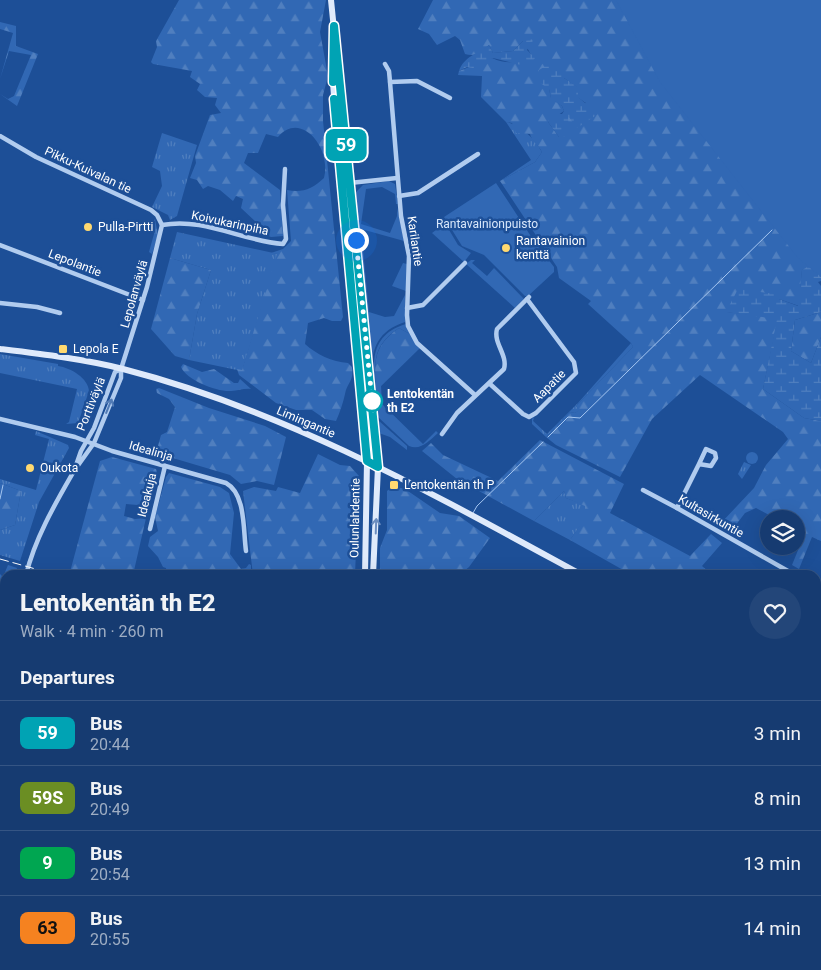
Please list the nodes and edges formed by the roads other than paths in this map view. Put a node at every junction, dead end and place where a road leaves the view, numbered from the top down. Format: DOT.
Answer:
graph roads {
  1 [pos="331,0"];
  2 [pos="334,26"];
  3 [pos="385,64"];
  4 [pos="390,82"];
  5 [pos="450,98"];
  6 [pos="0,136"];
  7 [pos="478,154"];
  8 [pos="286,169"];
  9 [pos="397,178"];
  10 [pos="340,184"];
  11 [pos="350,184"];
  12 [pos="399,196"];
  13 [pos="162,225"];
  14 [pos="0,245"];
  15 [pos="465,263"];
  16 [pos="143,300"];
  17 [pos="0,303"];
  18 [pos="407,308"];
  19 [pos="60,313"];
  20 [pos="0,350"];
  21 [pos="121,369"];
  22 [pos="490,384"];
  23 [pos="475,395"];
  24 [pos="0,419"];
  25 [pos="442,434"];
  26 [pos="87,441"];
  27 [pos="94,443"];
  28 [pos="367,461"];
  29 [pos="699,464"];
  30 [pos="165,466"];
  31 [pos="378,467"];
  32 [pos="74,471"];
  33 [pos="643,490"];
  34 [pos="678,508"];
  35 [pos="150,529"];
  36 [pos="246,551"];
  37 [pos="27,570"];
  38 [pos="365,570"];
  39 [pos="373,570"];
  40 [pos="573,570"];
  41 [pos="786,570"];
  1 -- 2 [label="main road"];
  2 -- 10 [label="main road, Oulunlahdentie"];
  2 -- 11 [label="main road, Oulunlahdentie"];
  3 -- 4 [label="street, Karilantie"];
  4 -- 5 [label="street"];
  4 -- 9 [label="street, Karilantie"];
  6 -- 13 [label="street, Pikku-Kuivalan tie"];
  7 -- 12 [label="street"];
  8 -- 13 [label="street, Koivukarinpiha"];
  9 -- 11 [label="street"];
  9 -- 12 [label="street, Karilantie"];
  10 -- 11 [label="street"];
  10 -- 28 [label="main road, Oulunlahdentie"];
  11 -- 31 [label="main road, Oulunlahdentie"];
  12 -- 18 [label="street, Karilantie"];
  13 -- 16 [label="street, Lepolanväylä"];
  14 -- 16 [label="street, Lepolantie"];
  15 -- 18 [label="street"];
  16 -- 21 [label="street, Lepolanväylä"];
  17 -- 19 [label="street"];
  18 -- 23 [label="street, Karilantie"];
  20 -- 21 [label="main road, Limingantie"];
  21 -- 26 [label="street, Porttiväylä"];
  27 -- 21 [label="street, Porttiväylä, one-way"];
  21 -- 28 [label="main road, Limingantie"];
  22 -- 22 [label="street, Aapatie"];
  22 -- 23 [label="street"];
  23 -- 25 [label="street"];
  24 -- 26 [label="street, Idealinja"];
  26 -- 27 [label="street, Idealinja"];
  26 -- 32 [label="street, Porttiväylä"];
  27 -- 30 [label="street, Idealinja"];
  27 -- 32 [label="street, Porttiväylä"];
  28 -- 31 [label="main road, Limingantie"];
  28 -- 38 [label="main road, Oulunlahdentie"];
  29 -- 34 [label="street"];
  30 -- 35 [label="street, Ideakuja"];
  30 -- 36 [label="street, Idealinja"];
  39 -- 31 [label="main road, Oulunlahdentie, one-way"];
  31 -- 40 [label="main road, Limingantie"];
  32 -- 37 [label="street, Porttiväylä"];
  33 -- 34 [label="street, Kultasirkuntie"];
  34 -- 41 [label="street, Kultasirkuntie"];
}
